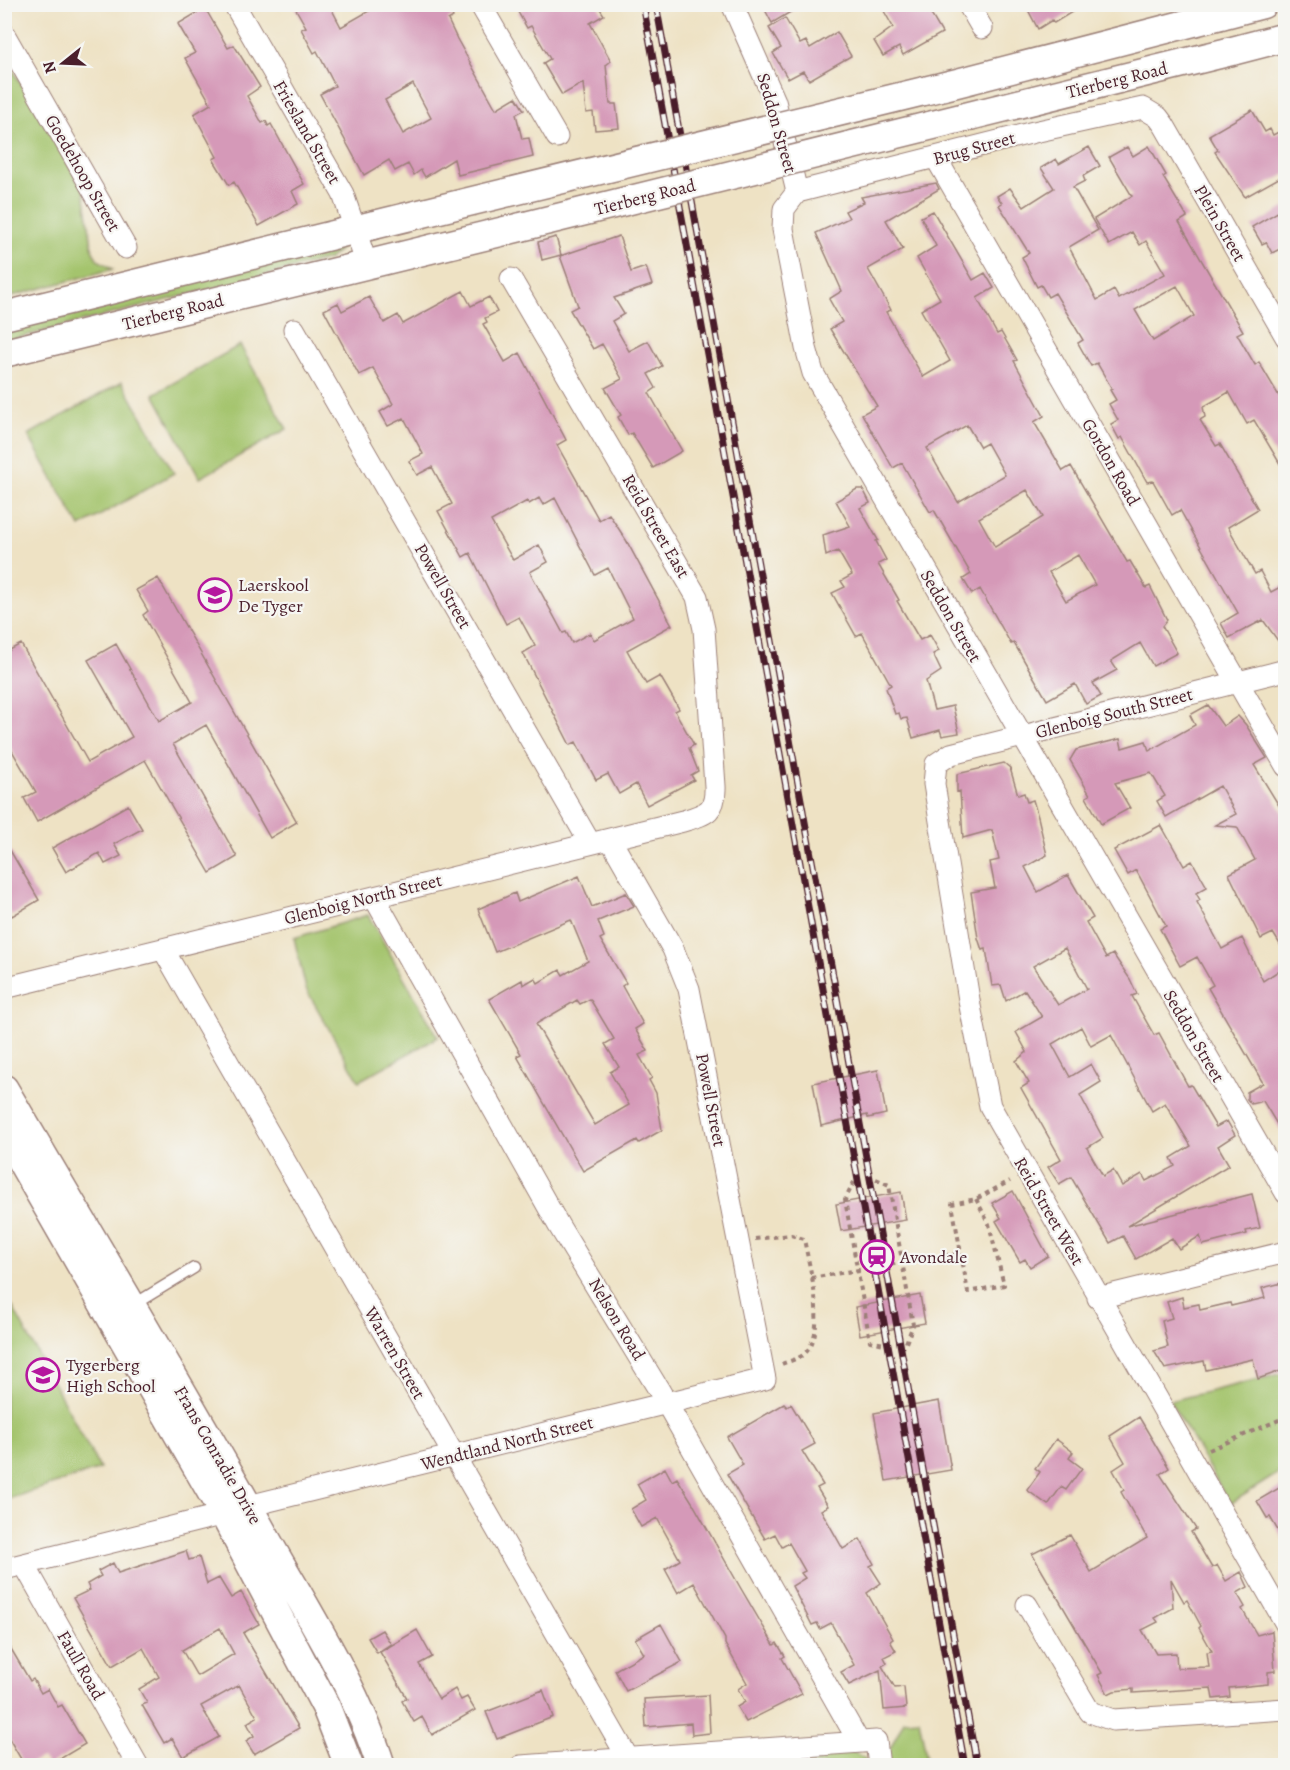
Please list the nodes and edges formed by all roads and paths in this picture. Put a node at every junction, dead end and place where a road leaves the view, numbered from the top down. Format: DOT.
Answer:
graph roads {
  1 [pos="234,4"];
  2 [pos="480,4"];
  3 [pos="732,4"];
  4 [pos="968,4"];
  5 [pos="1263,4"];
  6 [pos="982,28"];
  7 [pos="4,34"];
  8 [pos="1286,37"];
  9 [pos="1150,112"];
  10 [pos="556,137"];
  11 [pos="936,158"];
  12 [pos="797,192"];
  13 [pos="365,227"];
  14 [pos="126,248"];
  15 [pos="376,262"];
  16 [pos="511,279"];
  17 [pos="4,316"];
  18 [pos="294,330"];
  19 [pos="1286,337"];
  20 [pos="4,353"];
  21 [pos="1286,670"];
  22 [pos="1238,682"];
  23 [pos="1020,736"];
  24 [pos="942,758"];
  25 [pos="1286,766"];
  26 [pos="715,800"];
  27 [pos="600,841"];
  28 [pos="374,897"];
  29 [pos="163,949"];
  30 [pos="4,988"];
  31 [pos="4,1089"];
  32 [pos="4,1131"];
  33 [pos="1017,1178"];
  34 [pos="876,1179"];
  35 [pos="855,1182"];
  36 [pos="1286,1193"];
  37 [pos="976,1199"];
  38 [pos="740,1240"];
  39 [pos="1286,1252"];
  40 [pos="960,1253"];
  41 [pos="904,1262"];
  42 [pos="194,1268"];
  43 [pos="858,1270"];
  44 [pos="811,1278"];
  45 [pos="1098,1298"];
  46 [pos="133,1305"];
  47 [pos="906,1343"];
  48 [pos="884,1344"];
  49 [pos="772,1372"];
  50 [pos="667,1403"];
  51 [pos="1286,1417"];
  52 [pos="1200,1454"];
  53 [pos="454,1455"];
  54 [pos="236,1510"];
  55 [pos="14,1567"];
  56 [pos="1027,1605"];
  57 [pos="1286,1624"];
  58 [pos="1286,1709"];
  59 [pos="868,1741"];
  60 [pos="628,1758"];
  61 [pos="138,1766"];
  62 [pos="349,1766"];
  63 [pos="381,1766"];
  64 [pos="520,1766"];
  65 [pos="879,1766"];
  1 -- 13 [label="street, Friesland Street"];
  2 -- 10 [label="street"];
  3 -- 12 [label="street, Seddon Street"];
  4 -- 6 [label="street"];
  5 -- 13 [label="main road, Tierberg Road, bridge"];
  7 -- 14 [label="street, Goedehoop Street"];
  8 -- 15 [label="main road, Tierberg Road, bridge"];
  9 -- 11 [label="street, Brug Street"];
  9 -- 19 [label="street, Plein Street"];
  11 -- 12 [label="street, Brug Street"];
  11 -- 22 [label="street, Gordon Road"];
  12 -- 23 [label="street, Seddon Street"];
  13 -- 15 [label="street, Friesland Street"];
  13 -- 17 [label="main road, Tierberg Road"];
  15 -- 20 [label="main road, Tierberg Road"];
  16 -- 26 [label="street, Reid Street East"];
  18 -- 27 [label="street, Powell Street"];
  21 -- 22 [label="street, Glenboig South Street"];
  22 -- 23 [label="street, Glenboig South Street"];
  22 -- 25 [label="street, Gordon Road"];
  23 -- 24 [label="street, Glenboig South Street"];
  23 -- 36 [label="street, Seddon Street"];
  24 -- 45 [label="street, Reid Street West"];
  26 -- 27 [label="street, Glenboig North Street"];
  27 -- 28 [label="street, Glenboig North Street"];
  27 -- 38 [label="street, Powell Street"];
  28 -- 29 [label="street, Glenboig North Street"];
  28 -- 50 [label="street, Nelson Road"];
  29 -- 30 [label="street, Glenboig North Street"];
  29 -- 53 [label="street, Warren Street"];
  31 -- 46 [label="main road, Frans Conradie Drive"];
  32 -- 54 [label="main road, Frans Conradie Drive"];
  33 -- 37 [label="path"];
  34 -- 41 [label="path"];
  35 -- 43 [label="path"];
  37 -- 40 [label="path"];
  37 -- 40 [label="path"];
  38 -- 44 [label="path"];
  38 -- 49 [label="street, Powell Street"];
  39 -- 45 [label="street"];
  40 -- 41 [label="path, bridge"];
  41 -- 43 [label="path, bridge"];
  41 -- 47 [label="path"];
  42 -- 46 [label="lane"];
  43 -- 44 [label="path, bridge"];
  43 -- 48 [label="path"];
  44 -- 49 [label="path"];
  45 -- 57 [label="street, Reid Street West"];
  46 -- 54 [label="main road, Frans Conradie Drive"];
  49 -- 50 [label="street, Wendtland North Street"];
  50 -- 53 [label="street, Wendtland North Street"];
  50 -- 59 [label="street, Nelson Road"];
  51 -- 52 [label="path"];
  53 -- 54 [label="street, Wendtland North Street"];
  53 -- 60 [label="street, Warren Street"];
  54 -- 55 [label="street, Wendtland North Street"];
  54 -- 62 [label="main road, Frans Conradie Drive"];
  54 -- 63 [label="main road, Frans Conradie Drive"];
  55 -- 61 [label="street, Faull Road"];
  56 -- 58 [label="street"];
  59 -- 60 [label="street"];
  59 -- 65 [label="street"];
  60 -- 64 [label="street"];
}
